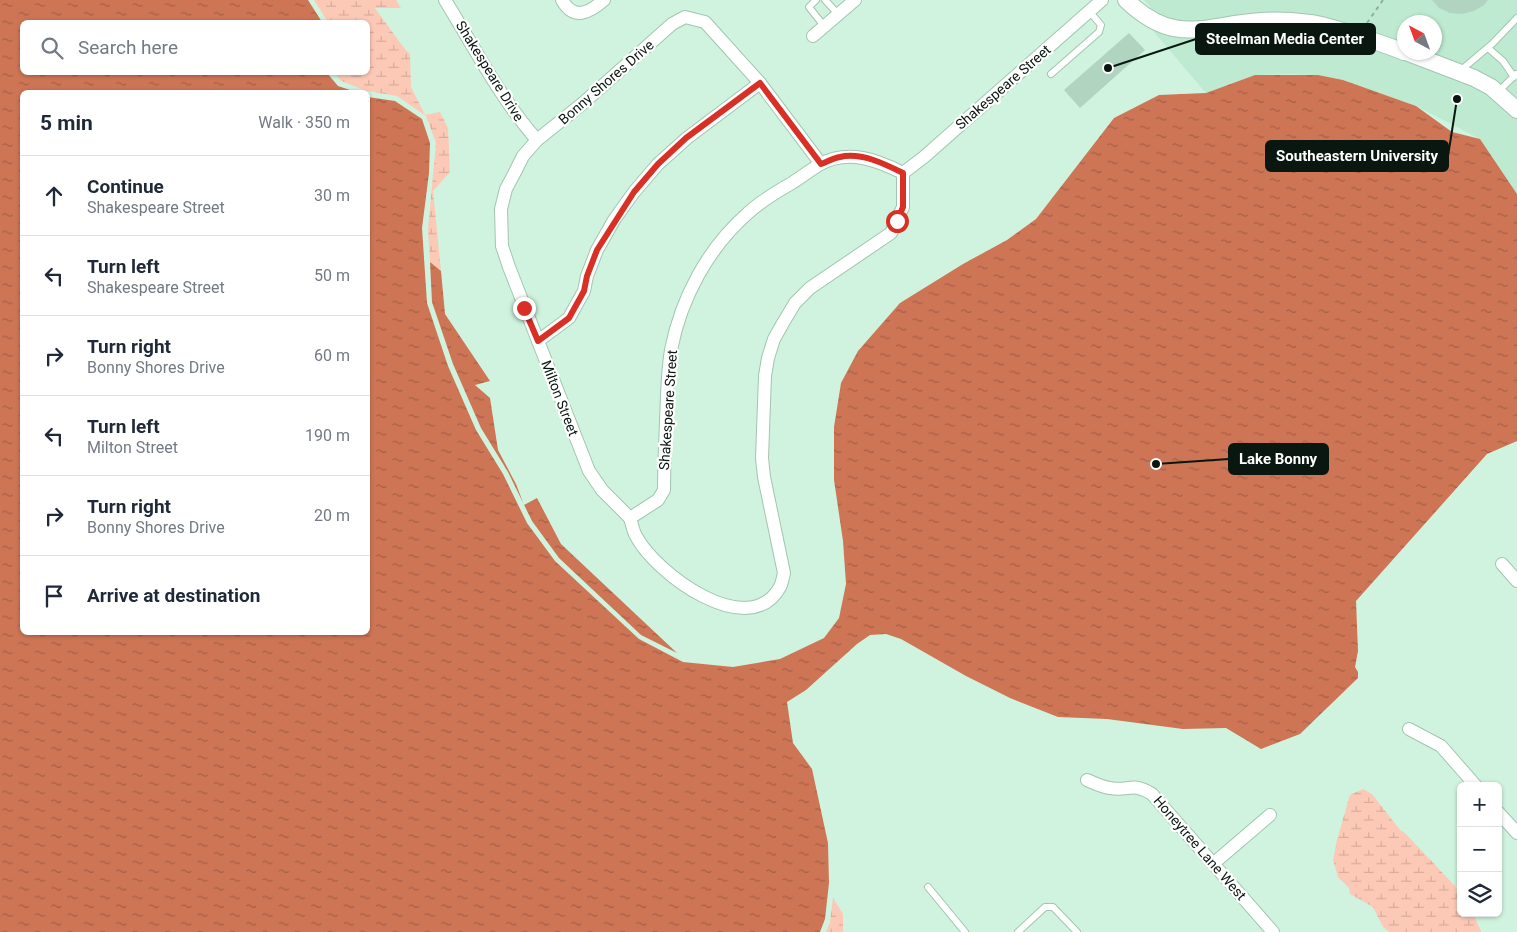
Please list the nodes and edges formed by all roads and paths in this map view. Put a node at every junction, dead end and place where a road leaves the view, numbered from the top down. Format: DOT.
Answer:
graph roads {
  1 [pos="445,0"];
  2 [pos="562,0"];
  3 [pos="604,0"];
  4 [pos="804,0"];
  5 [pos="816,0"];
  6 [pos="825,0"];
  7 [pos="855,0"];
  8 [pos="1102,0"];
  9 [pos="1126,0"];
  10 [pos="1382,0"];
  11 [pos="809,7"];
  12 [pos="1089,11"];
  13 [pos="838,14"];
  14 [pos="1517,18"];
  15 [pos="824,26"];
  16 [pos="1365,27"];
  17 [pos="813,36"];
  18 [pos="1488,48"];
  19 [pos="1397,49"];
  20 [pos="1427,60"];
  21 [pos="1459,72"];
  22 [pos="1051,74"];
  23 [pos="1515,75"];
  24 [pos="760,83"];
  25 [pos="1497,92"];
  26 [pos="1517,110"];
  27 [pos="537,140"];
  28 [pos="821,164"];
  29 [pos="903,173"];
  30 [pos="538,341"];
  31 [pos="630,518"];
  32 [pos="1502,564"];
  33 [pos="1517,582"];
  34 [pos="1409,729"];
  35 [pos="1087,780"];
  36 [pos="1473,782"];
  37 [pos="1270,815"];
  38 [pos="1502,816"];
  39 [pos="1517,833"];
  40 [pos="1214,863"];
  41 [pos="928,886"];
  42 [pos="965,932"];
  43 [pos="1018,932"];
  44 [pos="1077,932"];
  45 [pos="1273,932"];
  1 -- 27 [label="street, Shakespeare Drive"];
  2 -- 3 [label="street"];
  4 -- 11 [label="lane"];
  5 -- 11 [label="lane"];
  6 -- 13 [label="lane"];
  7 -- 13 [label="street"];
  8 -- 12 [label="street, Shakespeare Street"];
  9 -- 19 [label="street"];
  10 -- 16 [label="path"];
  11 -- 15 [label="lane"];
  12 -- 22 [label="lane"];
  12 -- 29 [label="street, Shakespeare Street"];
  13 -- 15 [label="street"];
  14 -- 18 [label="lane"];
  15 -- 17 [label="street"];
  18 -- 21 [label="lane"];
  18 -- 23 [label="lane"];
  20 -- 21 [label="street"];
  21 -- 25 [label="street"];
  23 -- 25 [label="lane"];
  24 -- 27 [label="street, Bonny Shores Drive"];
  24 -- 28 [label="street, Bonny Shores Drive"];
  24 -- 30 [label="street"];
  25 -- 26 [label="street"];
  27 -- 30 [label="street, Bonny Shores Drive"];
  28 -- 29 [label="street, Shakespeare Street"];
  28 -- 31 [label="street, Shakespeare Street"];
  29 -- 31 [label="street"];
  30 -- 31 [label="street, Milton Street"];
  32 -- 33 [label="street"];
  34 -- 36 [label="street"];
  35 -- 40 [label="street, Honeytree Lane West"];
  37 -- 40 [label="street"];
  38 -- 39 [label="street"];
  40 -- 45 [label="street, Honeytree Lane West"];
  41 -- 42 [label="lane"];
  43 -- 44 [label="lane"];
}
